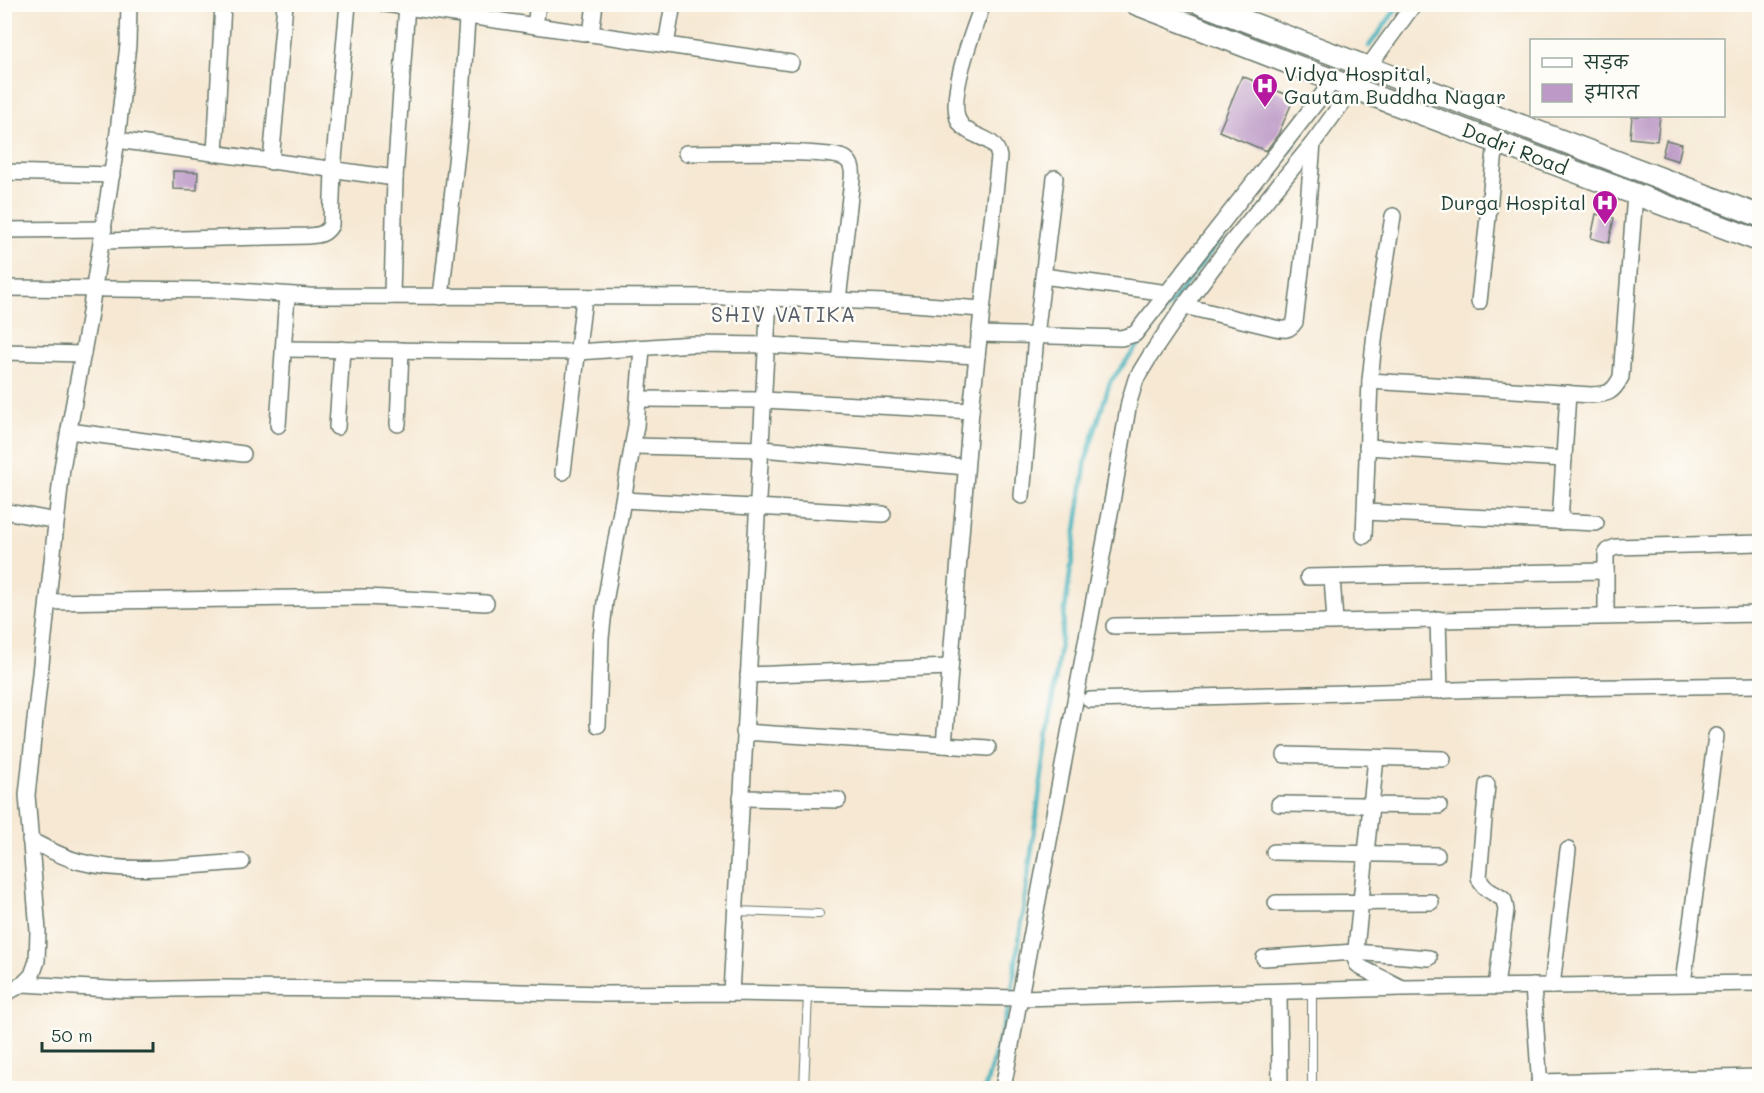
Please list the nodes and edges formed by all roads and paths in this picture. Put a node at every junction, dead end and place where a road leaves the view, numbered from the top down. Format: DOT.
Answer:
graph roads {
  1 [pos="129,4"];
  2 [pos="224,4"];
  3 [pos="285,4"];
  4 [pos="348,4"];
  5 [pos="384,4"];
  6 [pos="538,4"];
  7 [pos="595,4"];
  8 [pos="673,4"];
  9 [pos="983,4"];
  10 [pos="1136,4"];
  11 [pos="1201,4"];
  12 [pos="1414,4"];
  13 [pos="407,6"];
  14 [pos="467,10"];
  15 [pos="535,26"];
  16 [pos="591,34"];
  17 [pos="666,45"];
  18 [pos="791,63"];
  19 [pos="1367,69"];
  20 [pos="1333,81"];
  21 [pos="1353,88"];
  22 [pos="117,140"];
  23 [pos="1496,142"];
  24 [pos="1312,143"];
  25 [pos="686,153"];
  26 [pos="215,154"];
  27 [pos="271,162"];
  28 [pos="333,170"];
  29 [pos="4,172"];
  30 [pos="112,175"];
  31 [pos="395,178"];
  32 [pos="1055,178"];
  33 [pos="1635,194"];
  34 [pos="1393,216"];
  35 [pos="1760,216"];
  36 [pos="4,230"];
  37 [pos="103,235"];
  38 [pos="1760,241"];
  39 [pos="1043,276"];
  40 [pos="4,288"];
  41 [pos="94,290"];
  42 [pos="1168,292"];
  43 [pos="287,295"];
  44 [pos="392,296"];
  45 [pos="441,297"];
  46 [pos="584,298"];
  47 [pos="770,298"];
  48 [pos="838,300"];
  49 [pos="1479,302"];
  50 [pos="1184,306"];
  51 [pos="982,309"];
  52 [pos="980,334"];
  53 [pos="1036,336"];
  54 [pos="767,345"];
  55 [pos="642,348"];
  56 [pos="284,349"];
  57 [pos="342,350"];
  58 [pos="401,350"];
  59 [pos="4,352"];
  60 [pos="578,352"];
  61 [pos="83,354"];
  62 [pos="977,356"];
  63 [pos="1370,381"];
  64 [pos="1568,393"];
  65 [pos="639,399"];
  66 [pos="764,400"];
  67 [pos="971,411"];
  68 [pos="398,424"];
  69 [pos="278,425"];
  70 [pos="337,427"];
  71 [pos="69,431"];
  72 [pos="633,446"];
  73 [pos="1367,447"];
  74 [pos="762,449"];
  75 [pos="243,454"];
  76 [pos="1564,459"];
  77 [pos="966,467"];
  78 [pos="564,472"];
  79 [pos="1022,496"];
  80 [pos="624,500"];
  81 [pos="759,506"];
  82 [pos="4,511"];
  83 [pos="1365,512"];
  84 [pos="883,514"];
  85 [pos="56,521"];
  86 [pos="1560,522"];
  87 [pos="1596,524"];
  88 [pos="1364,536"];
  89 [pos="1760,543"];
  90 [pos="1606,571"];
  91 [pos="1308,577"];
  92 [pos="1332,577"];
  93 [pos="49,602"];
  94 [pos="486,603"];
  95 [pos="1760,614"];
  96 [pos="1606,615"];
  97 [pos="1438,619"];
  98 [pos="1335,621"];
  99 [pos="1114,626"];
  100 [pos="950,667"];
  101 [pos="748,675"];
  102 [pos="1760,685"];
  103 [pos="1440,691"];
  104 [pos="1090,700"];
  105 [pos="598,724"];
  106 [pos="744,732"];
  107 [pos="1716,736"];
  108 [pos="944,745"];
  109 [pos="988,748"];
  110 [pos="1285,755"];
  111 [pos="1377,758"];
  112 [pos="1443,759"];
  113 [pos="1487,784"];
  114 [pos="741,798"];
  115 [pos="838,800"];
  116 [pos="1279,804"];
  117 [pos="1372,806"];
  118 [pos="1439,806"];
  119 [pos="30,840"];
  120 [pos="1568,850"];
  121 [pos="1274,852"];
  122 [pos="1366,855"];
  123 [pos="1437,855"];
  124 [pos="242,862"];
  125 [pos="1360,901"];
  126 [pos="1431,902"];
  127 [pos="1276,903"];
  128 [pos="735,911"];
  129 [pos="819,914"];
  130 [pos="1355,952"];
  131 [pos="1264,958"];
  132 [pos="1429,958"];
  133 [pos="1683,983"];
  134 [pos="1760,983"];
  135 [pos="24,984"];
  136 [pos="1533,986"];
  137 [pos="1552,986"];
  138 [pos="1496,987"];
  139 [pos="1402,988"];
  140 [pos="1312,991"];
  141 [pos="1279,992"];
  142 [pos="731,993"];
  143 [pos="4,994"];
  144 [pos="808,995"];
  145 [pos="1014,998"];
  146 [pos="1760,1077"];
  147 [pos="1540,1085"];
  148 [pos="804,1089"];
  149 [pos="1003,1089"];
  150 [pos="1280,1089"];
  151 [pos="1311,1089"];
  1 -- 22 [label="street"];
  2 -- 26 [label="street"];
  3 -- 27 [label="street"];
  4 -- 28 [label="street"];
  5 -- 13 [label="street"];
  6 -- 15 [label="street"];
  7 -- 16 [label="street"];
  8 -- 17 [label="street"];
  9 -- 51 [label="street"];
  10 -- 20 [label="street, Dadri Road"];
  11 -- 19 [label="street, Dadri Road"];
  12 -- 19 [label="street"];
  13 -- 14 [label="street"];
  13 -- 31 [label="street"];
  14 -- 15 [label="street"];
  14 -- 45 [label="street"];
  15 -- 16 [label="street"];
  16 -- 17 [label="street"];
  17 -- 18 [label="street"];
  19 -- 21 [label="street"];
  19 -- 35 [label="street, Dadri Road"];
  20 -- 21 [label="street, Dadri Road"];
  20 -- 42 [label="street"];
  21 -- 23 [label="street, Dadri Road"];
  21 -- 24 [label="street"];
  22 -- 26 [label="street"];
  22 -- 30 [label="street"];
  23 -- 33 [label="street, Dadri Road"];
  23 -- 49 [label="street"];
  24 -- 50 [label="street"];
  24 -- 50 [label="street"];
  25 -- 48 [label="street"];
  26 -- 27 [label="street"];
  27 -- 28 [label="street"];
  28 -- 31 [label="street"];
  28 -- 37 [label="street"];
  29 -- 30 [label="street"];
  30 -- 37 [label="street"];
  31 -- 44 [label="street"];
  32 -- 39 [label="street"];
  33 -- 38 [label="street, Dadri Road"];
  33 -- 64 [label="street"];
  34 -- 63 [label="street"];
  36 -- 37 [label="street"];
  37 -- 41 [label="street"];
  39 -- 42 [label="street"];
  39 -- 53 [label="street"];
  40 -- 41 [label="street"];
  41 -- 43 [label="street"];
  41 -- 61 [label="street"];
  42 -- 53 [label="street"];
  43 -- 44 [label="street"];
  43 -- 56 [label="street"];
  44 -- 45 [label="street"];
  45 -- 46 [label="street"];
  46 -- 47 [label="street"];
  46 -- 60 [label="street"];
  47 -- 48 [label="street"];
  47 -- 54 [label="street"];
  48 -- 51 [label="street"];
  50 -- 145 [label="street"];
  51 -- 52 [label="street"];
  52 -- 53 [label="street"];
  52 -- 62 [label="street"];
  53 -- 79 [label="street"];
  54 -- 55 [label="street"];
  54 -- 62 [label="street"];
  54 -- 66 [label="street"];
  55 -- 60 [label="street"];
  55 -- 65 [label="street"];
  56 -- 57 [label="street"];
  56 -- 69 [label="street"];
  57 -- 58 [label="street"];
  57 -- 70 [label="street"];
  58 -- 60 [label="street"];
  58 -- 68 [label="street"];
  59 -- 61 [label="street"];
  60 -- 78 [label="street"];
  61 -- 71 [label="street"];
  62 -- 67 [label="street"];
  63 -- 64 [label="street"];
  63 -- 73 [label="street"];
  64 -- 76 [label="street"];
  65 -- 66 [label="street"];
  65 -- 72 [label="street"];
  66 -- 67 [label="street"];
  66 -- 74 [label="street"];
  67 -- 77 [label="street"];
  71 -- 75 [label="street"];
  71 -- 85 [label="street"];
  72 -- 74 [label="street"];
  72 -- 80 [label="street"];
  73 -- 76 [label="street"];
  73 -- 83 [label="street"];
  74 -- 77 [label="street"];
  74 -- 81 [label="street"];
  76 -- 86 [label="street"];
  77 -- 100 [label="street"];
  80 -- 81 [label="street"];
  80 -- 105 [label="street"];
  81 -- 84 [label="street"];
  81 -- 101 [label="street"];
  82 -- 85 [label="street"];
  83 -- 86 [label="street"];
  83 -- 88 [label="street"];
  85 -- 93 [label="street"];
  86 -- 87 [label="street"];
  89 -- 90 [label="street"];
  90 -- 92 [label="street"];
  90 -- 96 [label="street"];
  91 -- 92 [label="street"];
  92 -- 98 [label="street"];
  93 -- 94 [label="street"];
  93 -- 119 [label="street"];
  95 -- 96 [label="street"];
  96 -- 97 [label="street"];
  97 -- 98 [label="street"];
  97 -- 103 [label="street"];
  98 -- 99 [label="street"];
  100 -- 101 [label="street"];
  100 -- 108 [label="street"];
  101 -- 106 [label="street"];
  102 -- 103 [label="street"];
  103 -- 104 [label="street"];
  106 -- 108 [label="street"];
  106 -- 114 [label="street"];
  107 -- 133 [label="street"];
  108 -- 109 [label="street"];
  110 -- 111 [label="street"];
  111 -- 112 [label="street"];
  111 -- 117 [label="street"];
  113 -- 138 [label="street"];
  114 -- 115 [label="street"];
  114 -- 128 [label="street"];
  116 -- 117 [label="street"];
  117 -- 118 [label="street"];
  117 -- 122 [label="street"];
  119 -- 124 [label="street"];
  119 -- 135 [label="street"];
  120 -- 137 [label="street"];
  121 -- 122 [label="street"];
  122 -- 123 [label="street"];
  122 -- 125 [label="street"];
  125 -- 126 [label="street"];
  125 -- 127 [label="street"];
  125 -- 130 [label="street"];
  128 -- 129 [label="lane"];
  128 -- 142 [label="street"];
  130 -- 131 [label="street"];
  130 -- 132 [label="street"];
  130 -- 139 [label="street"];
  133 -- 134 [label="street"];
  133 -- 137 [label="street"];
  135 -- 142 [label="street"];
  135 -- 143 [label="street"];
  136 -- 137 [label="street"];
  136 -- 138 [label="street"];
  136 -- 147 [label="street"];
  138 -- 139 [label="street"];
  139 -- 140 [label="street"];
  140 -- 141 [label="street"];
  140 -- 151 [label="lane"];
  141 -- 145 [label="street"];
  141 -- 150 [label="street"];
  142 -- 144 [label="street"];
  144 -- 145 [label="street"];
  144 -- 148 [label="lane"];
  145 -- 149 [label="street"];
  146 -- 147 [label="street"];
}
